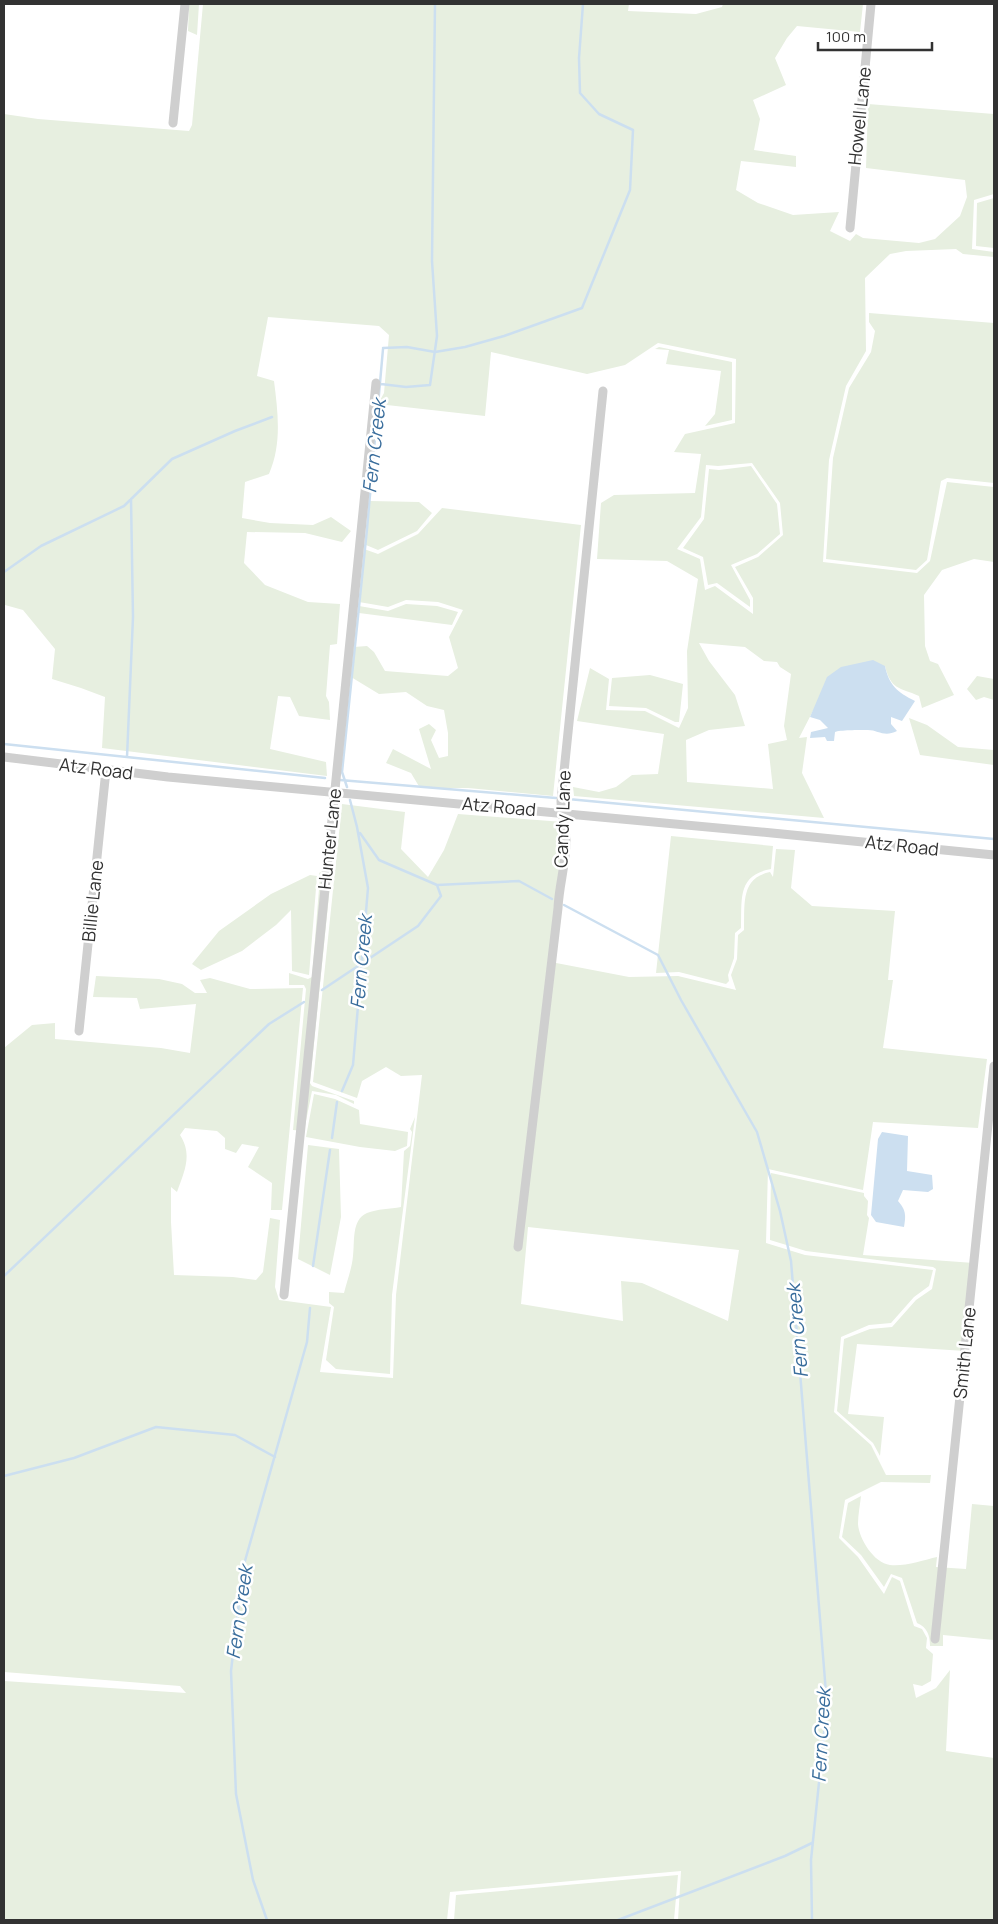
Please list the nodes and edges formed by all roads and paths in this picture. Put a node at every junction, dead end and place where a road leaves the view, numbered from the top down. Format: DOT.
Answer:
graph roads {
  1 [pos="185,4"];
  2 [pos="871,4"];
  3 [pos="173,123"];
  4 [pos="850,228"];
  5 [pos="376,383"];
  6 [pos="604,390"];
  7 [pos="4,757"];
  8 [pos="106,770"];
  9 [pos="334,792"];
  10 [pos="561,813"];
  11 [pos="994,855"];
  12 [pos="79,1032"];
  13 [pos="994,1066"];
  14 [pos="518,1246"];
  15 [pos="284,1295"];
  16 [pos="935,1639"];
  1 -- 3 [label="street"];
  2 -- 4 [label="street, Howell Lane"];
  5 -- 9 [label="street, Hunter Lane"];
  6 -- 10 [label="street, Candy Lane"];
  7 -- 8 [label="street, Atz Road"];
  8 -- 9 [label="street, Atz Road"];
  8 -- 12 [label="street, Billie Lane"];
  9 -- 10 [label="street, Atz Road"];
  9 -- 15 [label="street, Hunter Lane"];
  10 -- 11 [label="street, Atz Road"];
  10 -- 14 [label="street, Candy Lane"];
  13 -- 16 [label="street, Smith Lane"];
}
